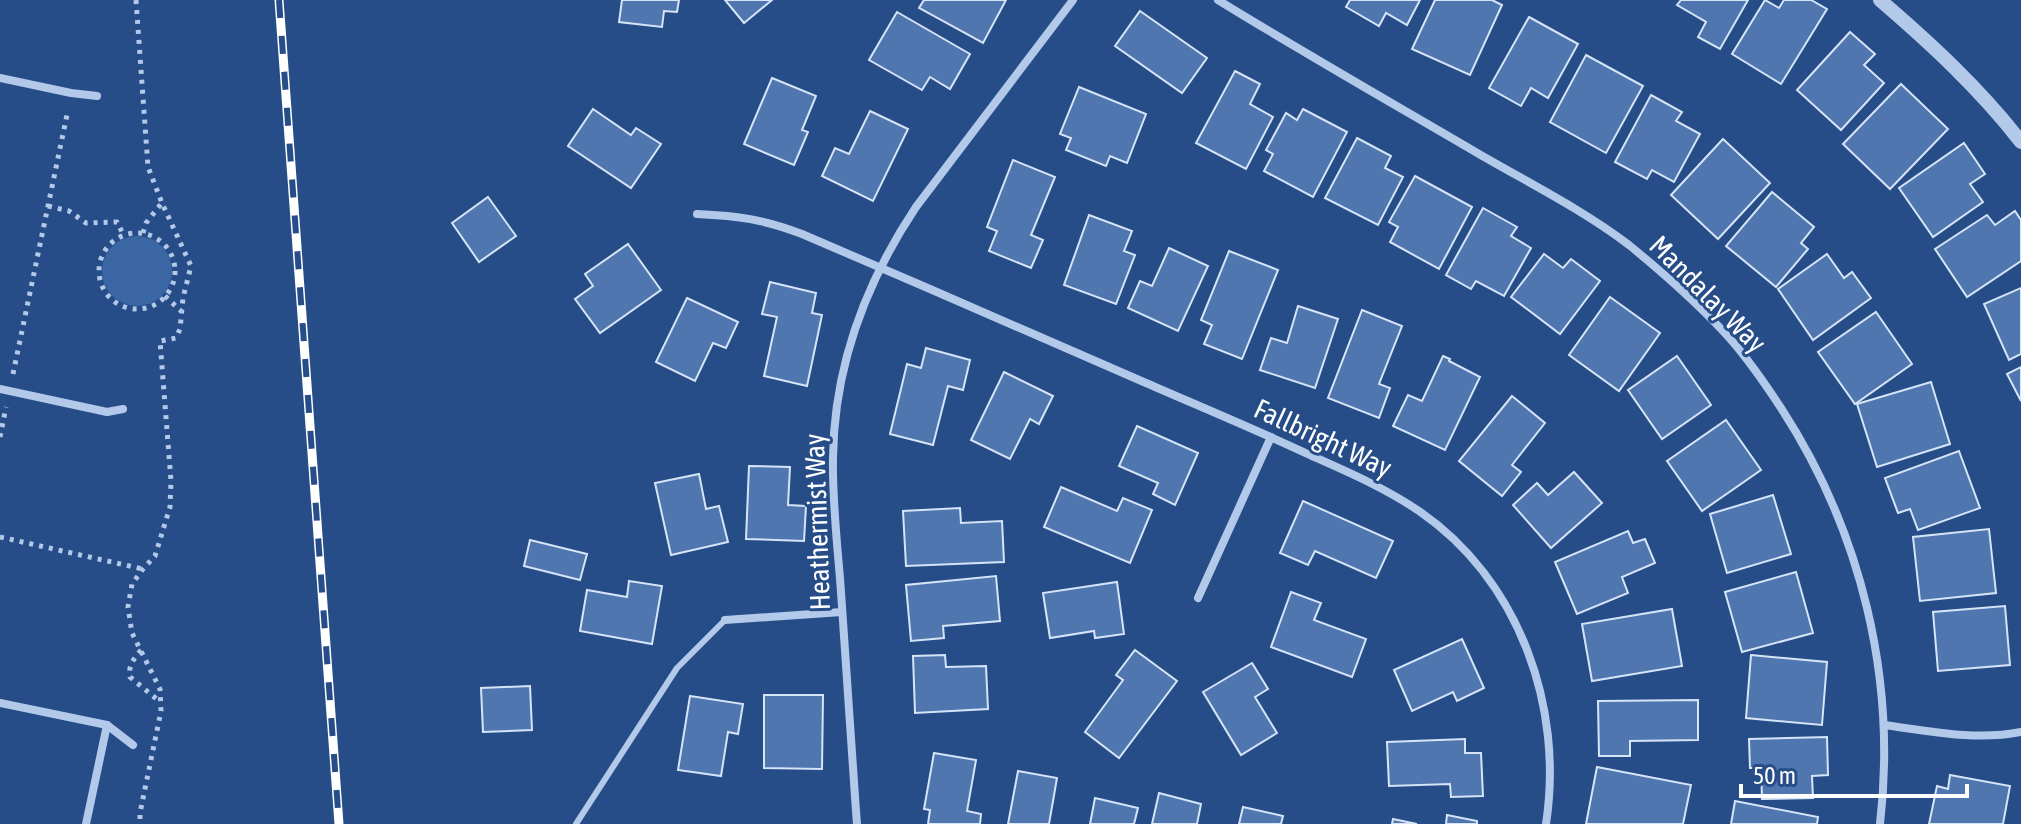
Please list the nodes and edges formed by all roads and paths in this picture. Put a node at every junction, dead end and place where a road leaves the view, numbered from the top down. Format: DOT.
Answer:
graph roads {
  1 [pos="136,0"];
  2 [pos="1073,0"];
  3 [pos="1218,0"];
  4 [pos="1880,0"];
  5 [pos="0,78"];
  6 [pos="71,93"];
  7 [pos="97,96"];
  8 [pos="2021,142"];
  9 [pos="162,203"];
  10 [pos="48,206"];
  11 [pos="697,214"];
  12 [pos="143,233"];
  13 [pos="123,234"];
  14 [pos="880,267"];
  15 [pos="165,296"];
  16 [pos="181,311"];
  17 [pos="5,390"];
  18 [pos="123,409"];
  19 [pos="0,437"];
  20 [pos="1271,437"];
  21 [pos="0,537"];
  22 [pos="143,569"];
  23 [pos="1198,598"];
  24 [pos="842,612"];
  25 [pos="725,620"];
  26 [pos="141,650"];
  27 [pos="160,702"];
  28 [pos="0,703"];
  29 [pos="107,725"];
  30 [pos="1884,725"];
  31 [pos="2021,732"];
  32 [pos="133,745"];
  33 [pos="86,824"];
  34 [pos="140,824"];
  35 [pos="576,824"];
  36 [pos="857,824"];
  37 [pos="1546,824"];
  38 [pos="1880,824"];
  1 -- 9 [label="path"];
  2 -- 14 [label="street, Heathermist Way"];
  3 -- 30 [label="street, Mandalay Way"];
  4 -- 8 [label="street"];
  5 -- 6 [label="street"];
  6 -- 7 [label="street"];
  6 -- 10 [label="path"];
  9 -- 12 [label="path"];
  9 -- 16 [label="path"];
  10 -- 13 [label="path"];
  10 -- 17 [label="path"];
  11 -- 14 [label="street, Fallbright Way"];
  12 -- 13 [label="path"];
  12 -- 15 [label="path"];
  13 -- 15 [label="path"];
  14 -- 20 [label="street, Fallbright Way"];
  14 -- 24 [label="street, Heathermist Way"];
  15 -- 16 [label="path"];
  16 -- 22 [label="path"];
  17 -- 18 [label="street"];
  17 -- 19 [label="path"];
  20 -- 23 [label="street"];
  20 -- 37 [label="street, Fallbright Way"];
  21 -- 22 [label="path"];
  22 -- 26 [label="path"];
  24 -- 25 [label="street"];
  24 -- 36 [label="street, Heathermist Way"];
  25 -- 35 [label="lane"];
  26 -- 27 [label="path"];
  26 -- 27 [label="path"];
  27 -- 34 [label="path"];
  28 -- 29 [label="street"];
  29 -- 32 [label="street"];
  29 -- 33 [label="street"];
  30 -- 31 [label="street"];
  30 -- 38 [label="street, Mandalay Way"];
}
